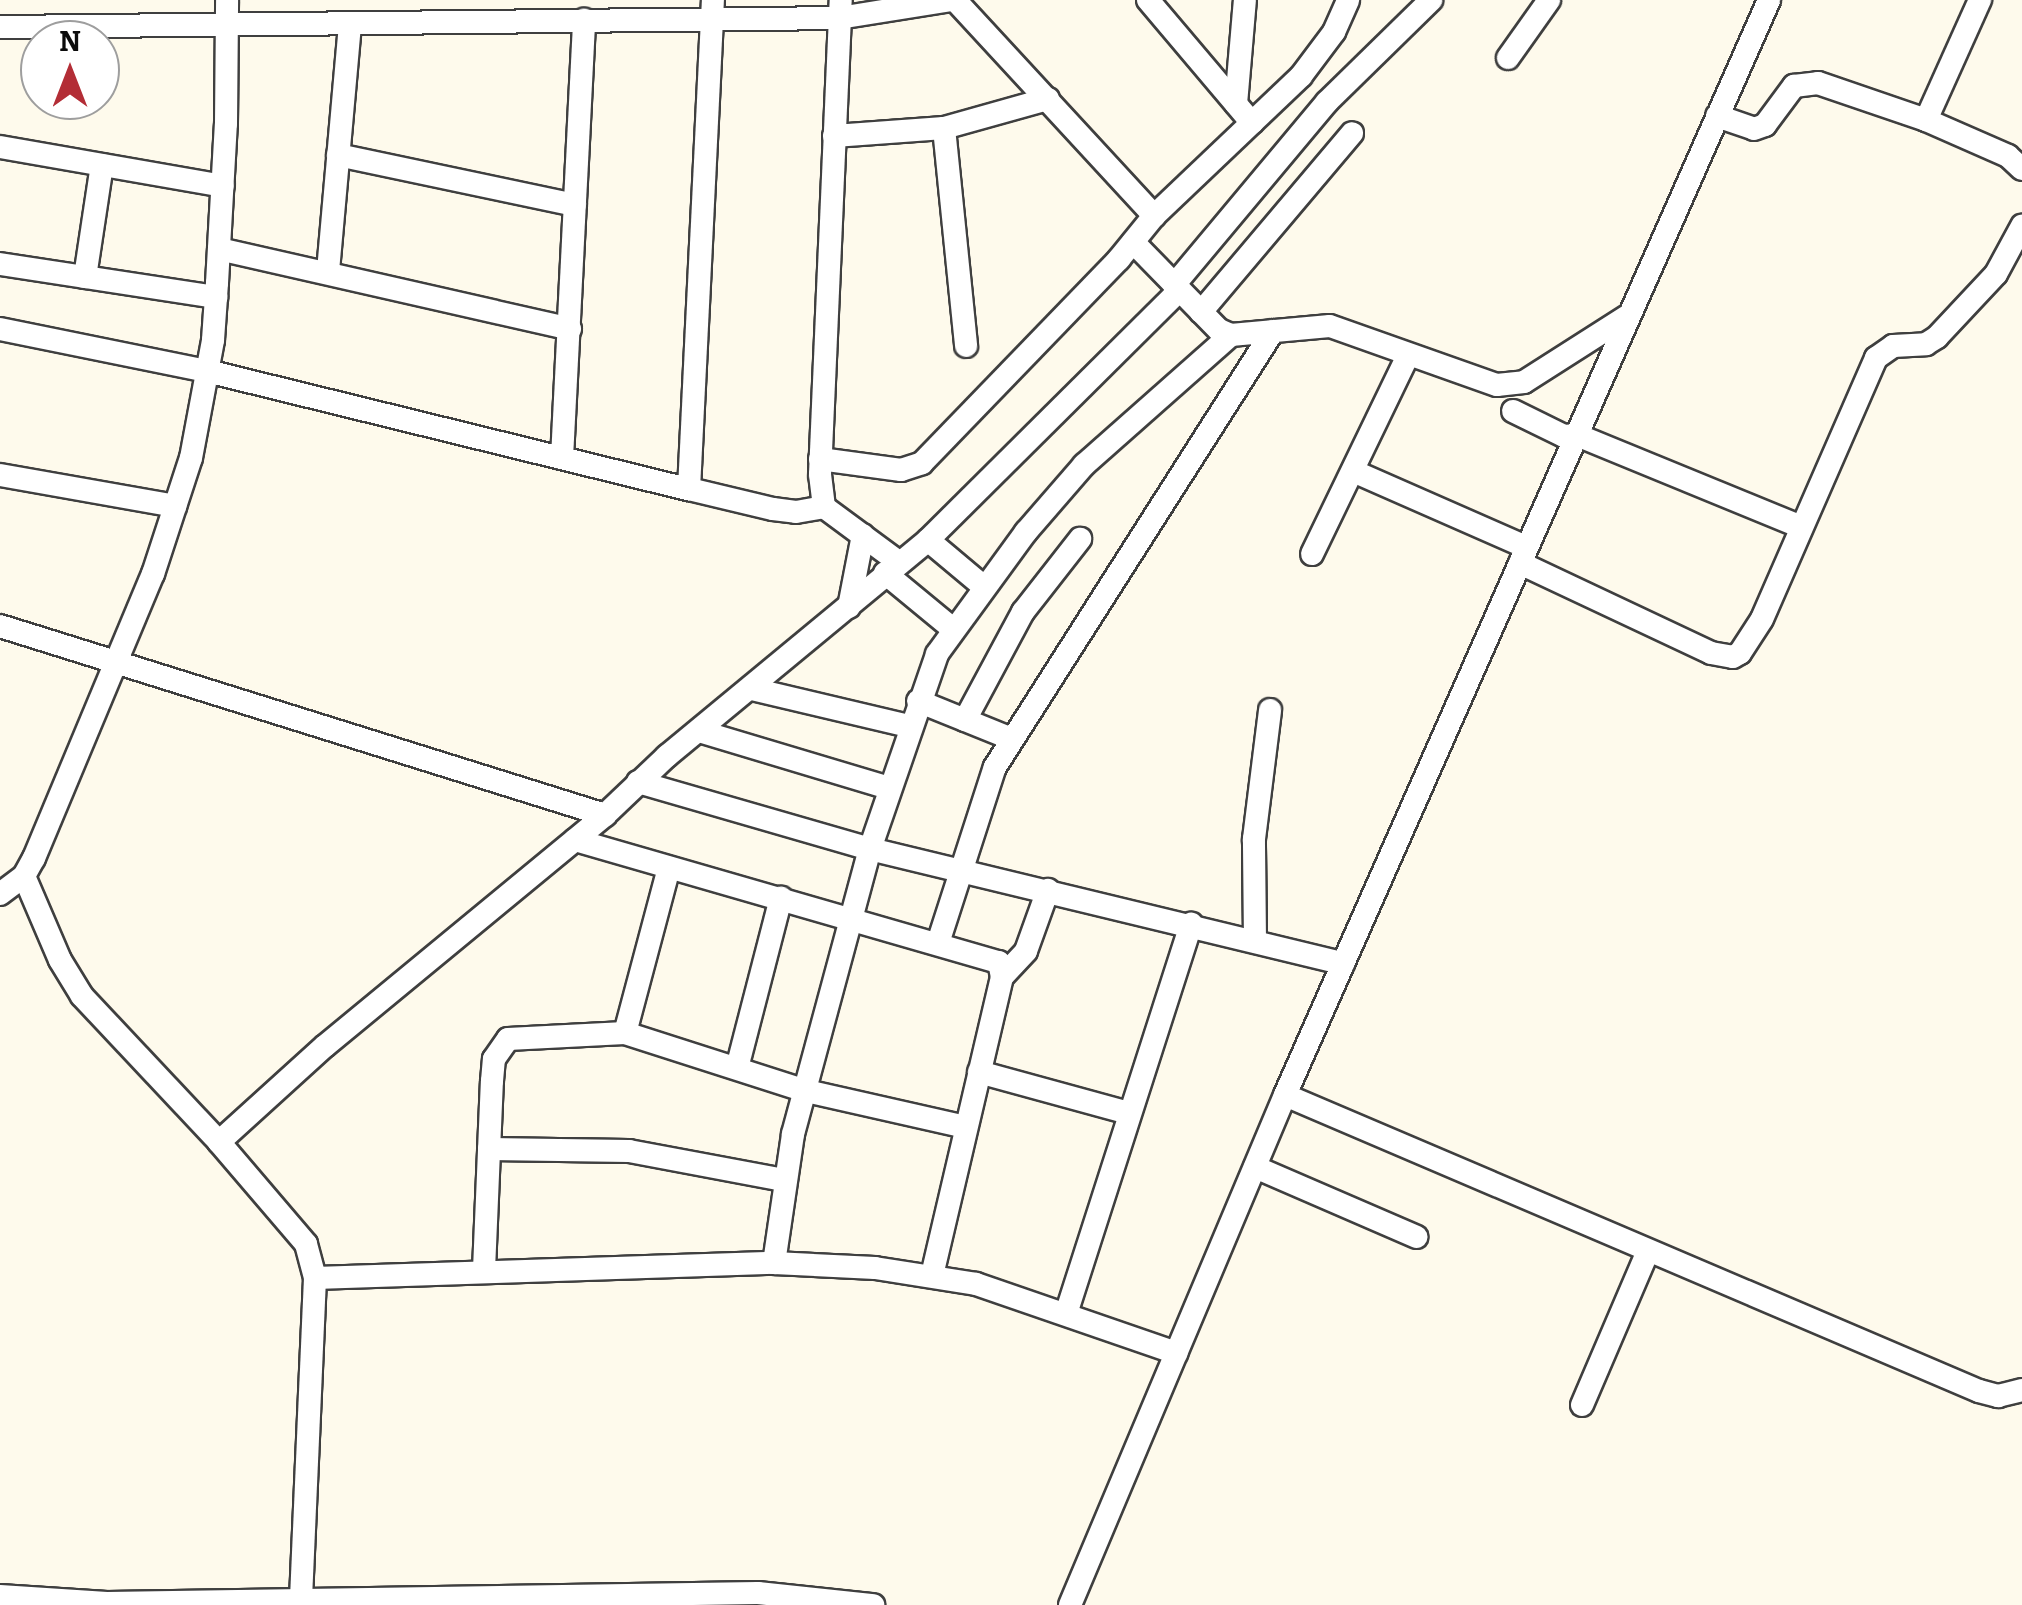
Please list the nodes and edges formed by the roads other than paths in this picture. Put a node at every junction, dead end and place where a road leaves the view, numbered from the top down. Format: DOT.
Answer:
graph roads {
  1 [pos="227,0"];
  2 [pos="953,0"];
  3 [pos="1148,0"];
  4 [pos="1245,0"];
  5 [pos="1348,0"];
  6 [pos="1431,0"];
  7 [pos="1549,0"];
  8 [pos="1769,0"];
  9 [pos="1980,0"];
  10 [pos="840,9"];
  11 [pos="712,10"];
  12 [pos="584,20"];
  13 [pos="350,24"];
  14 [pos="0,27"];
  15 [pos="228,27"];
  16 [pos="1508,58"];
  17 [pos="1048,99"];
  18 [pos="1236,104"];
  19 [pos="1718,116"];
  20 [pos="1926,120"];
  21 [pos="1252,123"];
  22 [pos="944,128"];
  23 [pos="1352,133"];
  24 [pos="834,136"];
  25 [pos="0,147"];
  26 [pos="338,155"];
  27 [pos="102,165"];
  28 [pos="2022,169"];
  29 [pos="223,186"];
  30 [pos="575,205"];
  31 [pos="1154,216"];
  32 [pos="2022,226"];
  33 [pos="1133,242"];
  34 [pos="219,249"];
  35 [pos="0,264"];
  36 [pos="328,272"];
  37 [pos="85,277"];
  38 [pos="1176,288"];
  39 [pos="216,297"];
  40 [pos="1201,312"];
  41 [pos="1630,314"];
  42 [pos="570,328"];
  43 [pos="0,329"];
  44 [pos="1273,331"];
  45 [pos="1231,336"];
  46 [pos="966,346"];
  47 [pos="1408,355"];
  48 [pos="207,370"];
  49 [pos="1231,399"];
  50 [pos="1513,411"];
  51 [pos="1577,435"];
  52 [pos="562,458"];
  53 [pos="820,460"];
  54 [pos="1353,471"];
  55 [pos="0,475"];
  56 [pos="689,489"];
  57 [pos="175,506"];
  58 [pos="824,507"];
  59 [pos="1801,527"];
  60 [pos="863,536"];
  61 [pos="1080,539"];
  62 [pos="928,540"];
  63 [pos="1312,554"];
  64 [pos="1523,555"];
  65 [pos="892,568"];
  66 [pos="984,587"];
  67 [pos="849,607"];
  68 [pos="0,626"];
  69 [pos="954,629"];
  70 [pos="117,662"];
  71 [pos="752,689"];
  72 [pos="918,701"];
  73 [pos="1270,710"];
  74 [pos="965,720"];
  75 [pos="909,726"];
  76 [pos="699,732"];
  77 [pos="1012,739"];
  78 [pos="638,782"];
  79 [pos="889,788"];
  80 [pos="606,815"];
  81 [pos="575,840"];
  82 [pos="870,849"];
  83 [pos="669,868"];
  84 [pos="959,871"];
  85 [pos="24,876"];
  86 [pos="1048,890"];
  87 [pos="0,894"];
  88 [pos="780,898"];
  89 [pos="850,918"];
  90 [pos="1191,924"];
  91 [pos="1255,940"];
  92 [pos="938,943"];
  93 [pos="1343,963"];
  94 [pos="1002,978"];
  95 [pos="625,1033"];
  96 [pos="737,1068"];
  97 [pos="979,1072"];
  98 [pos="806,1091"];
  99 [pos="1285,1095"];
  100 [pos="1129,1113"];
  101 [pos="966,1128"];
  102 [pos="219,1142"];
  103 [pos="489,1148"];
  104 [pos="1255,1167"];
  105 [pos="784,1180"];
  106 [pos="1417,1237"];
  107 [pos="1647,1253"];
  108 [pos="774,1263"];
  109 [pos="484,1270"];
  110 [pos="932,1275"];
  111 [pos="315,1278"];
  112 [pos="1066,1314"];
  113 [pos="1176,1353"];
  114 [pos="2022,1390"];
  115 [pos="1582,1405"];
  116 [pos="0,1596"];
  117 [pos="301,1598"];
  118 [pos="246,1602"];
  119 [pos="873,1605"];
  120 [pos="1070,1605"];
  1 -- 15 [label="street"];
  2 -- 10 [label="street"];
  2 -- 17 [label="street"];
  3 -- 18 [label="street"];
  4 -- 18 [label="street"];
  5 -- 21 [label="street"];
  6 -- 38 [label="street"];
  7 -- 16 [label="street"];
  8 -- 19 [label="street"];
  9 -- 20 [label="street"];
  10 -- 11 [label="street"];
  10 -- 24 [label="street"];
  11 -- 12 [label="street"];
  11 -- 56 [label="street"];
  12 -- 13 [label="street"];
  12 -- 30 [label="street"];
  13 -- 15 [label="street"];
  13 -- 26 [label="street"];
  14 -- 15 [label="street"];
  15 -- 29 [label="street"];
  17 -- 22 [label="street"];
  17 -- 31 [label="street"];
  18 -- 21 [label="street"];
  19 -- 20 [label="street"];
  19 -- 41 [label="street"];
  20 -- 28 [label="street"];
  21 -- 31 [label="street"];
  22 -- 24 [label="street"];
  22 -- 46 [label="street"];
  23 -- 40 [label="street"];
  24 -- 53 [label="street"];
  25 -- 27 [label="street"];
  26 -- 30 [label="street"];
  26 -- 36 [label="street"];
  27 -- 29 [label="street"];
  27 -- 37 [label="street"];
  29 -- 34 [label="street"];
  30 -- 42 [label="street"];
  31 -- 33 [label="street"];
  32 -- 59 [label="street"];
  33 -- 38 [label="street"];
  33 -- 53 [label="street"];
  34 -- 36 [label="street"];
  34 -- 39 [label="street"];
  35 -- 37 [label="street"];
  36 -- 42 [label="street"];
  37 -- 39 [label="street"];
  38 -- 40 [label="street"];
  38 -- 62 [label="street"];
  39 -- 48 [label="street"];
  40 -- 45 [label="street"];
  41 -- 47 [label="street"];
  41 -- 51 [label="street"];
  42 -- 52 [label="street"];
  43 -- 48 [label="street"];
  44 -- 45 [label="street"];
  44 -- 47 [label="street"];
  44 -- 49 [label="street"];
  45 -- 49 [label="street"];
  45 -- 66 [label="street"];
  47 -- 54 [label="street"];
  48 -- 52 [label="street"];
  48 -- 57 [label="street"];
  49 -- 77 [label="street"];
  50 -- 51 [label="street"];
  51 -- 59 [label="street"];
  51 -- 64 [label="street"];
  52 -- 56 [label="street"];
  53 -- 58 [label="street"];
  54 -- 63 [label="street"];
  54 -- 64 [label="street"];
  55 -- 57 [label="street"];
  56 -- 58 [label="street"];
  57 -- 70 [label="street"];
  58 -- 60 [label="street"];
  59 -- 64 [label="street"];
  60 -- 65 [label="street"];
  60 -- 67 [label="street"];
  61 -- 74 [label="street"];
  62 -- 65 [label="street"];
  62 -- 66 [label="street"];
  64 -- 93 [label="street"];
  65 -- 67 [label="street"];
  65 -- 69 [label="street"];
  66 -- 69 [label="street"];
  67 -- 71 [label="street"];
  68 -- 70 [label="street"];
  69 -- 72 [label="street"];
  70 -- 80 [label="street"];
  70 -- 85 [label="street"];
  71 -- 75 [label="street"];
  71 -- 76 [label="street"];
  72 -- 74 [label="street"];
  72 -- 75 [label="street"];
  73 -- 91 [label="street"];
  74 -- 77 [label="street"];
  75 -- 79 [label="street"];
  76 -- 78 [label="street"];
  76 -- 79 [label="street"];
  77 -- 84 [label="street"];
  78 -- 80 [label="street"];
  78 -- 82 [label="street"];
  79 -- 82 [label="street"];
  80 -- 81 [label="street"];
  81 -- 83 [label="street"];
  81 -- 102 [label="street"];
  82 -- 84 [label="street"];
  82 -- 89 [label="street"];
  83 -- 88 [label="street"];
  83 -- 95 [label="street"];
  84 -- 86 [label="street"];
  84 -- 92 [label="street"];
  85 -- 87 [label="street"];
  85 -- 102 [label="street"];
  86 -- 90 [label="street"];
  86 -- 94 [label="street"];
  88 -- 89 [label="street"];
  88 -- 96 [label="street"];
  89 -- 92 [label="street"];
  89 -- 98 [label="street"];
  90 -- 91 [label="street"];
  90 -- 100 [label="street"];
  91 -- 93 [label="street"];
  92 -- 94 [label="street"];
  93 -- 99 [label="street"];
  94 -- 97 [label="street"];
  95 -- 96 [label="street"];
  95 -- 103 [label="street"];
  96 -- 98 [label="street"];
  97 -- 100 [label="street"];
  97 -- 101 [label="street"];
  98 -- 101 [label="street"];
  98 -- 105 [label="street"];
  99 -- 104 [label="street"];
  99 -- 107 [label="street"];
  100 -- 112 [label="street"];
  101 -- 110 [label="street"];
  102 -- 111 [label="street"];
  103 -- 105 [label="street"];
  103 -- 109 [label="street"];
  104 -- 106 [label="street"];
  104 -- 113 [label="street"];
  105 -- 108 [label="street"];
  107 -- 114 [label="street"];
  107 -- 115 [label="street"];
  108 -- 109 [label="street"];
  108 -- 110 [label="street"];
  109 -- 111 [label="street"];
  110 -- 112 [label="street"];
  111 -- 117 [label="street"];
  112 -- 113 [label="street"];
  113 -- 120 [label="street"];
  116 -- 118 [label="street"];
  117 -- 118 [label="street"];
  117 -- 119 [label="street"];
}
